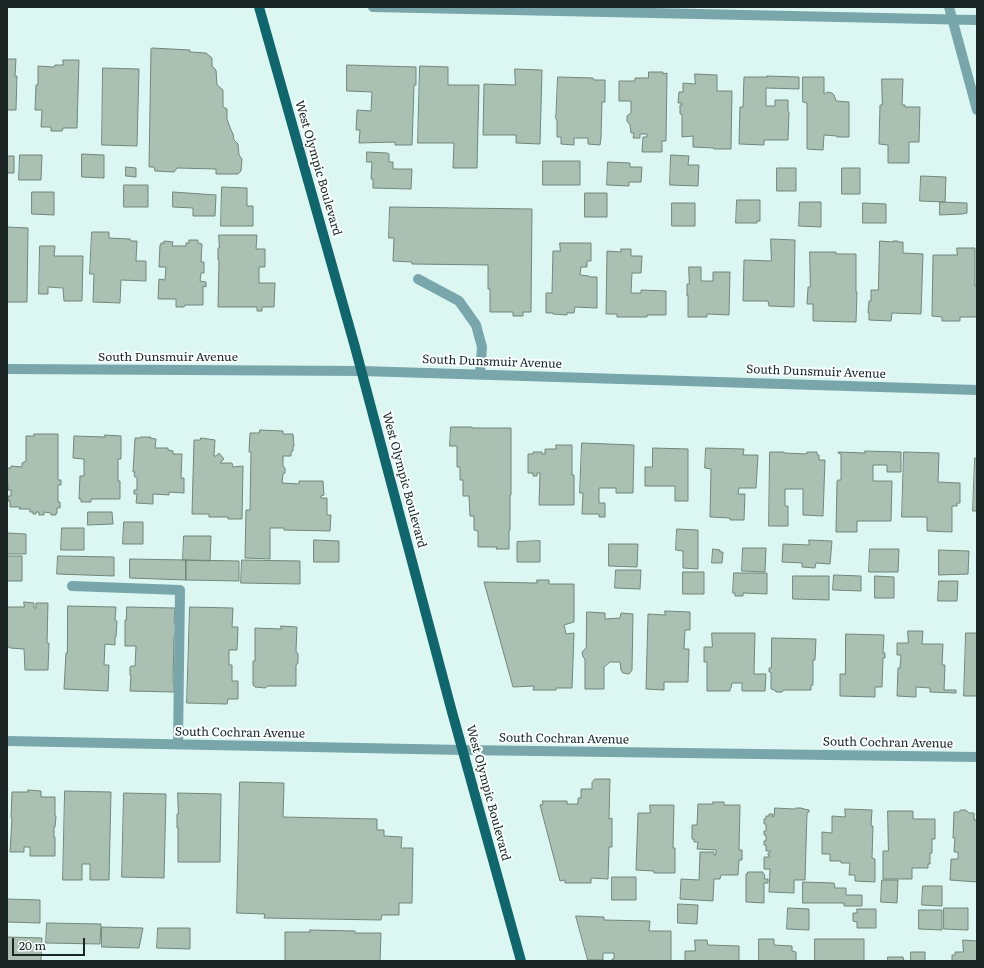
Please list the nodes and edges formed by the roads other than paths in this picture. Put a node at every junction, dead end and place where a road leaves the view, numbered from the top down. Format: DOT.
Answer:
graph roads {
  1 [pos="259,7"];
  2 [pos="373,7"];
  3 [pos="949,7"];
  4 [pos="952,19"];
  5 [pos="977,20"];
  6 [pos="977,110"];
  7 [pos="418,279"];
  8 [pos="7,369"];
  9 [pos="362,371"];
  10 [pos="480,374"];
  11 [pos="977,390"];
  12 [pos="72,586"];
  13 [pos="7,740"];
  14 [pos="178,744"];
  15 [pos="463,750"];
  16 [pos="977,757"];
  17 [pos="521,961"];
  1 -- 9 [label="main road, West Olympic Boulevard"];
  2 -- 4 [label="street"];
  3 -- 4 [label="street"];
  4 -- 5 [label="street"];
  4 -- 6 [label="street"];
  7 -- 10 [label="street"];
  8 -- 9 [label="street, South Dunsmuir Avenue"];
  9 -- 10 [label="street, South Dunsmuir Avenue"];
  9 -- 15 [label="main road, West Olympic Boulevard"];
  10 -- 11 [label="street, South Dunsmuir Avenue"];
  12 -- 14 [label="street"];
  13 -- 14 [label="street, South Cochran Avenue"];
  14 -- 15 [label="street, South Cochran Avenue"];
  15 -- 16 [label="street, South Cochran Avenue"];
  15 -- 17 [label="main road, West Olympic Boulevard"];
}
